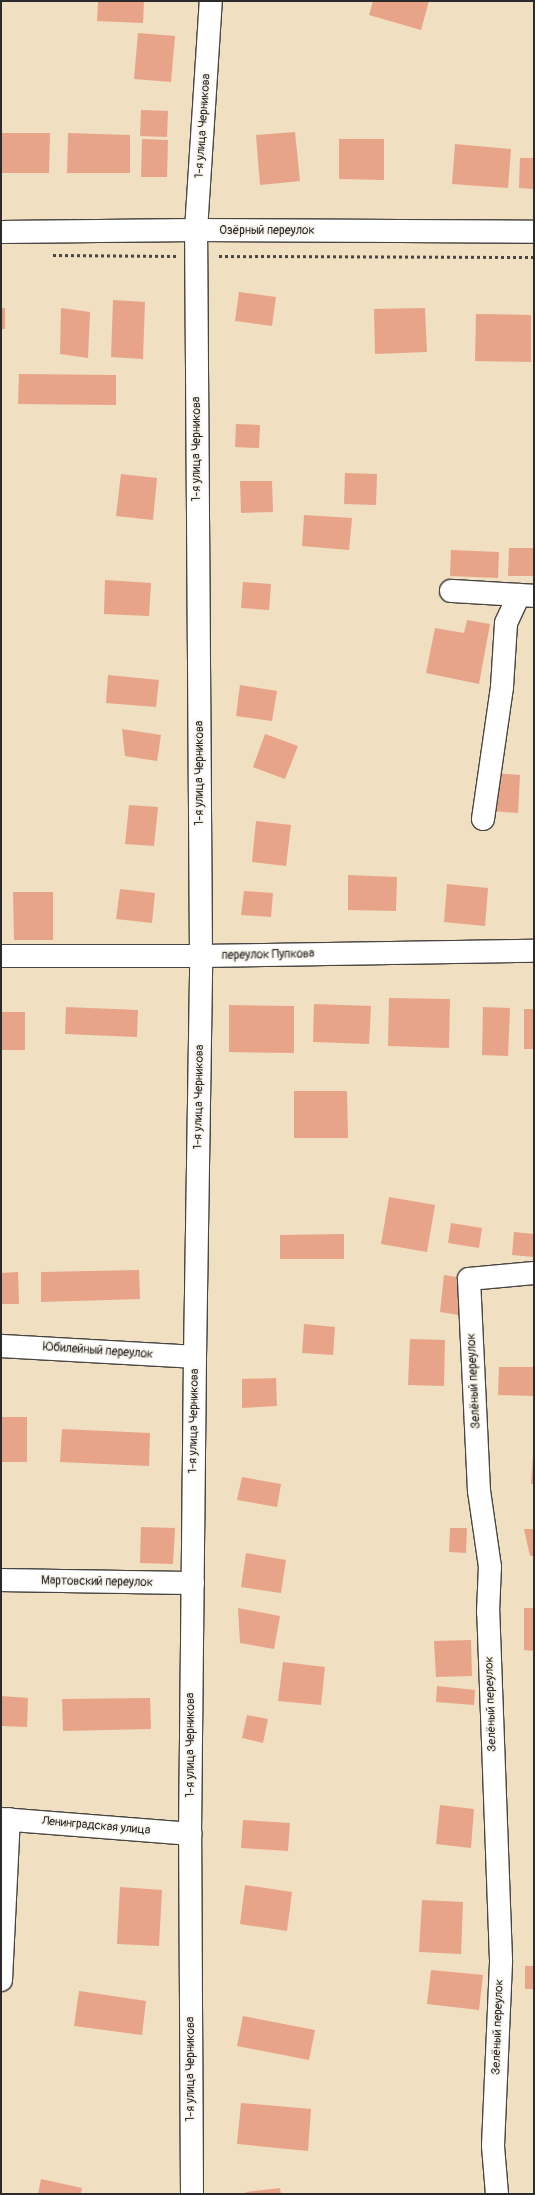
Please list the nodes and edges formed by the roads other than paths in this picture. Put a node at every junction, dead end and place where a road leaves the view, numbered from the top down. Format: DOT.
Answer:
graph roads {
  1 [pos="211,1"];
  2 [pos="196,230"];
  3 [pos="1,232"];
  4 [pos="534,232"];
  5 [pos="451,591"];
  6 [pos="526,596"];
  7 [pos="483,819"];
  8 [pos="534,951"];
  9 [pos="1,956"];
  10 [pos="201,956"];
  11 [pos="534,1273"];
  12 [pos="1,1346"];
  13 [pos="195,1357"];
  14 [pos="1,1580"];
  15 [pos="193,1583"];
  16 [pos="5,1819"];
  17 [pos="190,1834"];
  18 [pos="1,1980"];
  19 [pos="192,2194"];
  20 [pos="497,2194"];
  1 -- 2 [label="street, 1-я улица Черникова"];
  2 -- 3 [label="street, Озёрный переулок"];
  2 -- 4 [label="street, Озёрный переулок"];
  2 -- 10 [label="street, 1-я улица Черникова"];
  5 -- 6 [label="street"];
  6 -- 7 [label="street"];
  8 -- 10 [label="street, переулок Пупкова"];
  9 -- 10 [label="street, переулок Пупкова"];
  10 -- 13 [label="street, 1-я улица Черникова"];
  11 -- 20 [label="street, Зелёный переулок"];
  12 -- 13 [label="street, Юбилейный переулок"];
  13 -- 15 [label="street, 1-я улица Черникова"];
  14 -- 15 [label="street, Мартовский переулок"];
  15 -- 17 [label="street, 1-я улица Черникова"];
  16 -- 17 [label="street, Ленинградская улица"];
  16 -- 18 [label="street"];
  17 -- 19 [label="street, 1-я улица Черникова"];
}
